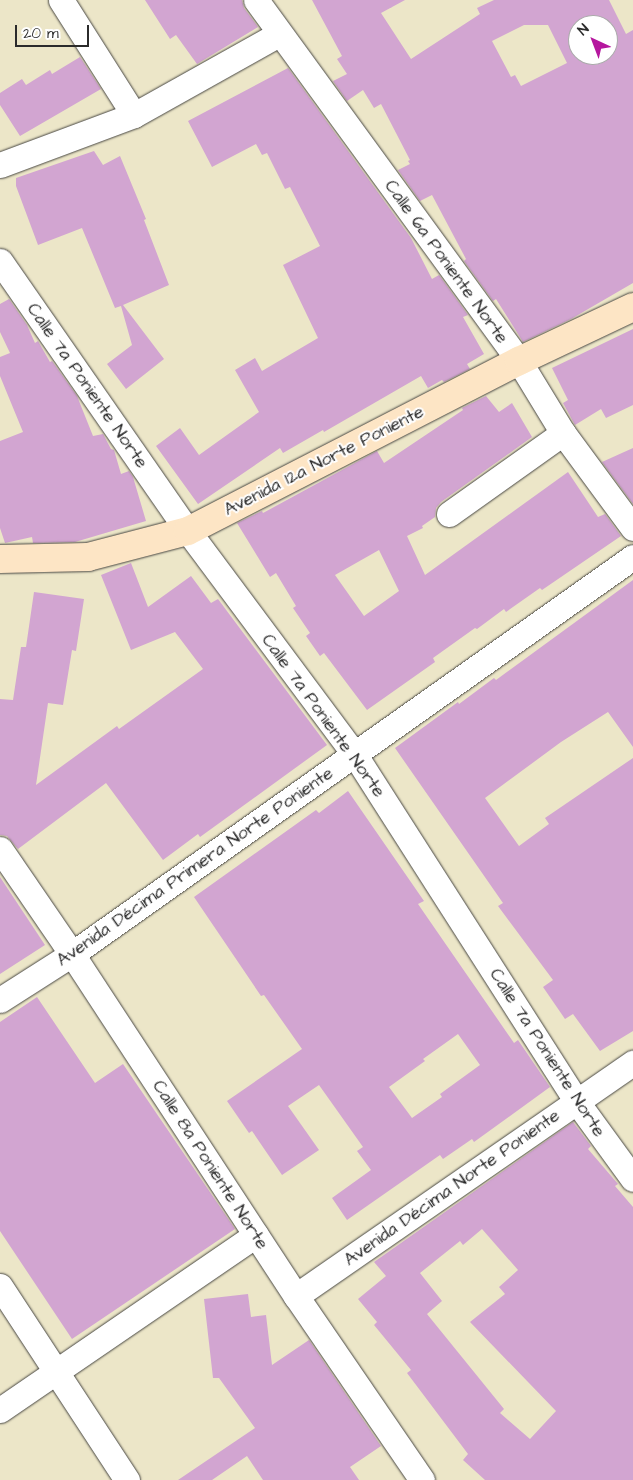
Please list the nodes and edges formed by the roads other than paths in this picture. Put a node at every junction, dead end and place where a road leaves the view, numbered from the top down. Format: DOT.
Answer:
graph roads {
  1 [pos="62,0"];
  2 [pos="256,0"];
  3 [pos="279,34"];
  4 [pos="134,115"];
  5 [pos="0,165"];
  6 [pos="0,261"];
  7 [pos="633,307"];
  8 [pos="519,361"];
  9 [pos="563,432"];
  10 [pos="450,514"];
  11 [pos="633,528"];
  12 [pos="188,531"];
  13 [pos="633,557"];
  14 [pos="0,559"];
  15 [pos="354,755"];
  16 [pos="0,849"];
  17 [pos="72,954"];
  18 [pos="0,1000"];
  19 [pos="633,1063"];
  20 [pos="577,1102"];
  21 [pos="633,1179"];
  22 [pos="256,1235"];
  23 [pos="0,1286"];
  24 [pos="296,1296"];
  25 [pos="58,1372"];
  26 [pos="0,1410"];
  27 [pos="127,1480"];
  28 [pos="422,1480"];
  1 -- 4 [label="street"];
  2 -- 3 [label="street, Calle 6a Poniente Norte"];
  3 -- 4 [label="street"];
  3 -- 8 [label="street, Calle 6a Poniente Norte"];
  4 -- 5 [label="street"];
  6 -- 12 [label="street, Calle 7a Poniente Norte"];
  7 -- 8 [label="street, Avenida 12a Norte Poniente"];
  8 -- 9 [label="street, Calle 6a Poniente Norte"];
  8 -- 12 [label="street, Avenida 12a Norte Poniente"];
  9 -- 10 [label="street"];
  9 -- 11 [label="street, Calle 6a Poniente Norte"];
  12 -- 14 [label="street, Avenida 12a Norte Poniente"];
  12 -- 15 [label="street, Calle 7a Poniente Norte"];
  13 -- 15 [label="street, Avenida Décima Primera Norte Poniente"];
  15 -- 17 [label="street, Avenida Décima Primera Norte Poniente"];
  15 -- 20 [label="street, Calle 7a Poniente Norte"];
  16 -- 17 [label="street, Calle 8a Poniente Norte"];
  17 -- 18 [label="street, Avenida Décima Primera Norte Poniente"];
  17 -- 22 [label="street, Calle 8a Poniente Norte"];
  19 -- 20 [label="street, Avenida Décima Norte Poniente"];
  20 -- 21 [label="street, Calle 7a Poniente Norte"];
  20 -- 24 [label="street, Avenida Décima Norte Poniente"];
  22 -- 24 [label="street, Calle 8a Poniente Norte"];
  22 -- 25 [label="street"];
  23 -- 25 [label="street"];
  24 -- 28 [label="street, Calle 8a Poniente Norte"];
  25 -- 26 [label="street"];
  25 -- 27 [label="street"];
}
